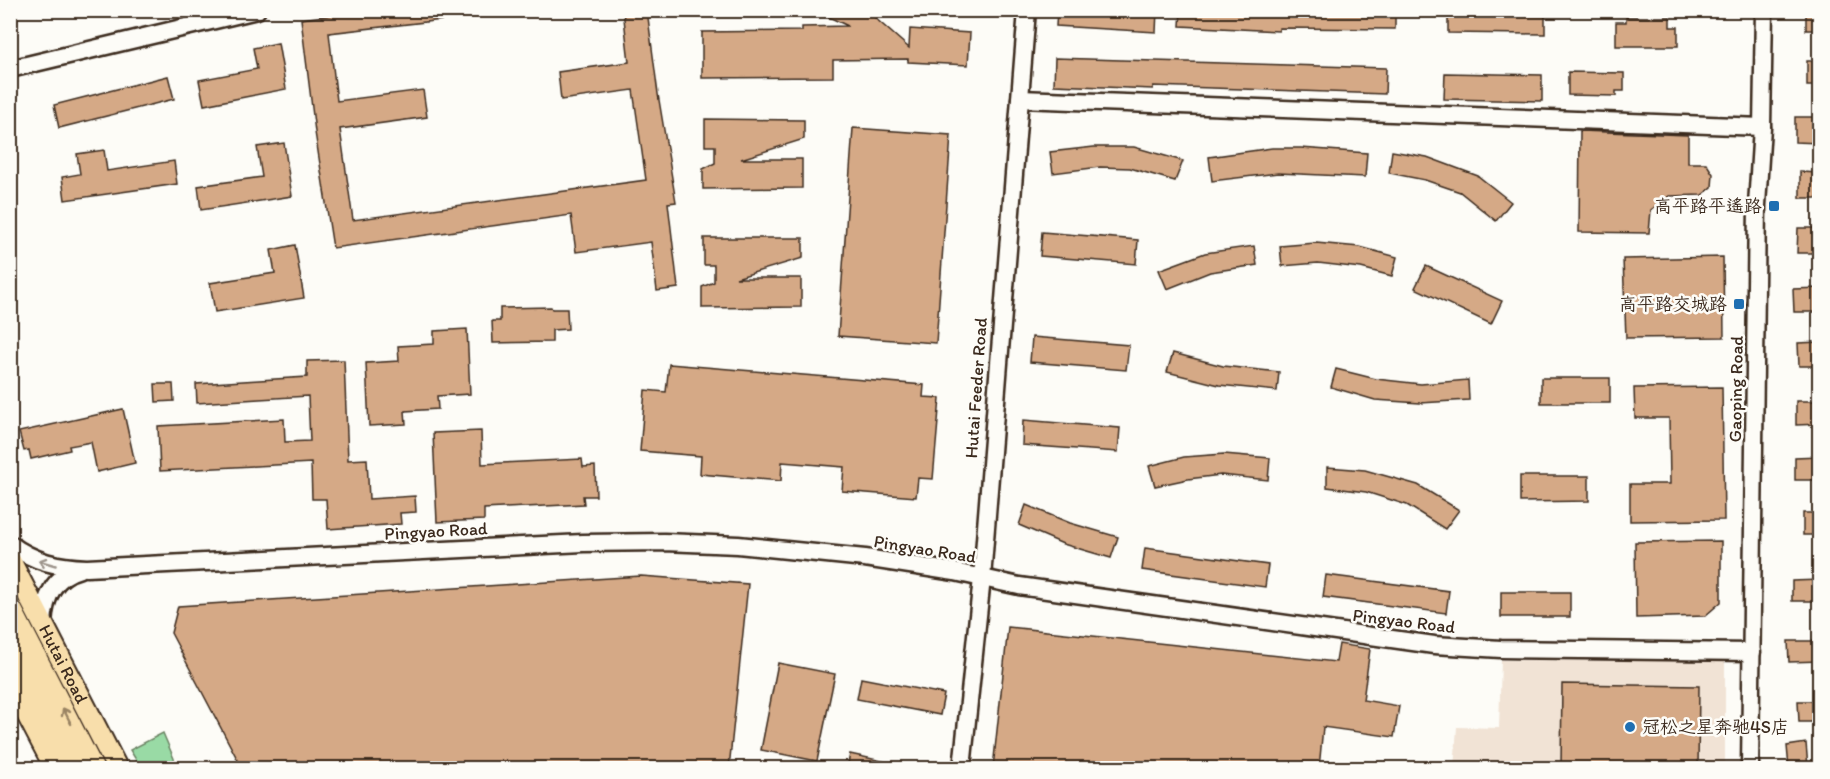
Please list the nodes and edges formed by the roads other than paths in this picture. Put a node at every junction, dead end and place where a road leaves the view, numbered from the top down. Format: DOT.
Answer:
graph roads {
  1 [pos="257,10"];
  2 [pos="1027,10"];
  3 [pos="1764,10"];
  4 [pos="10,69"];
  5 [pos="1020,99"];
  6 [pos="1762,127"];
  7 [pos="10,544"];
  8 [pos="10,560"];
  9 [pos="87,568"];
  10 [pos="981,578"];
  11 [pos="10,606"];
  12 [pos="43,624"];
  13 [pos="10,644"];
  14 [pos="1752,652"];
  15 [pos="10,682"];
  16 [pos="55,768"];
  17 [pos="74,768"];
  18 [pos="93,768"];
  19 [pos="117,768"];
  20 [pos="962,768"];
  21 [pos="1750,768"];
  1 -- 4 [label="street"];
  2 -- 5 [label="street, Hutai Feeder Road"];
  3 -- 6 [label="street, Gaoping Road"];
  5 -- 6 [label="street"];
  5 -- 10 [label="street, Hutai Feeder Road"];
  6 -- 14 [label="street, Gaoping Road"];
  9 -- 7 [label="street, Pingyao Road, one-way"];
  8 -- 12 [label="main road, Hutai Road"];
  9 -- 10 [label="street, Pingyao Road"];
  9 -- 12 [label="street, Pingyao Road"];
  10 -- 14 [label="street, Pingyao Road"];
  10 -- 20 [label="street, Hutai Feeder Road"];
  18 -- 11 [label="main road, Hutai Road, one-way"];
  12 -- 19 [label="main road, Hutai Road"];
  13 -- 17 [label="main road"];
  14 -- 21 [label="street, Gaoping Road"];
  15 -- 16 [label="main road"];
}
